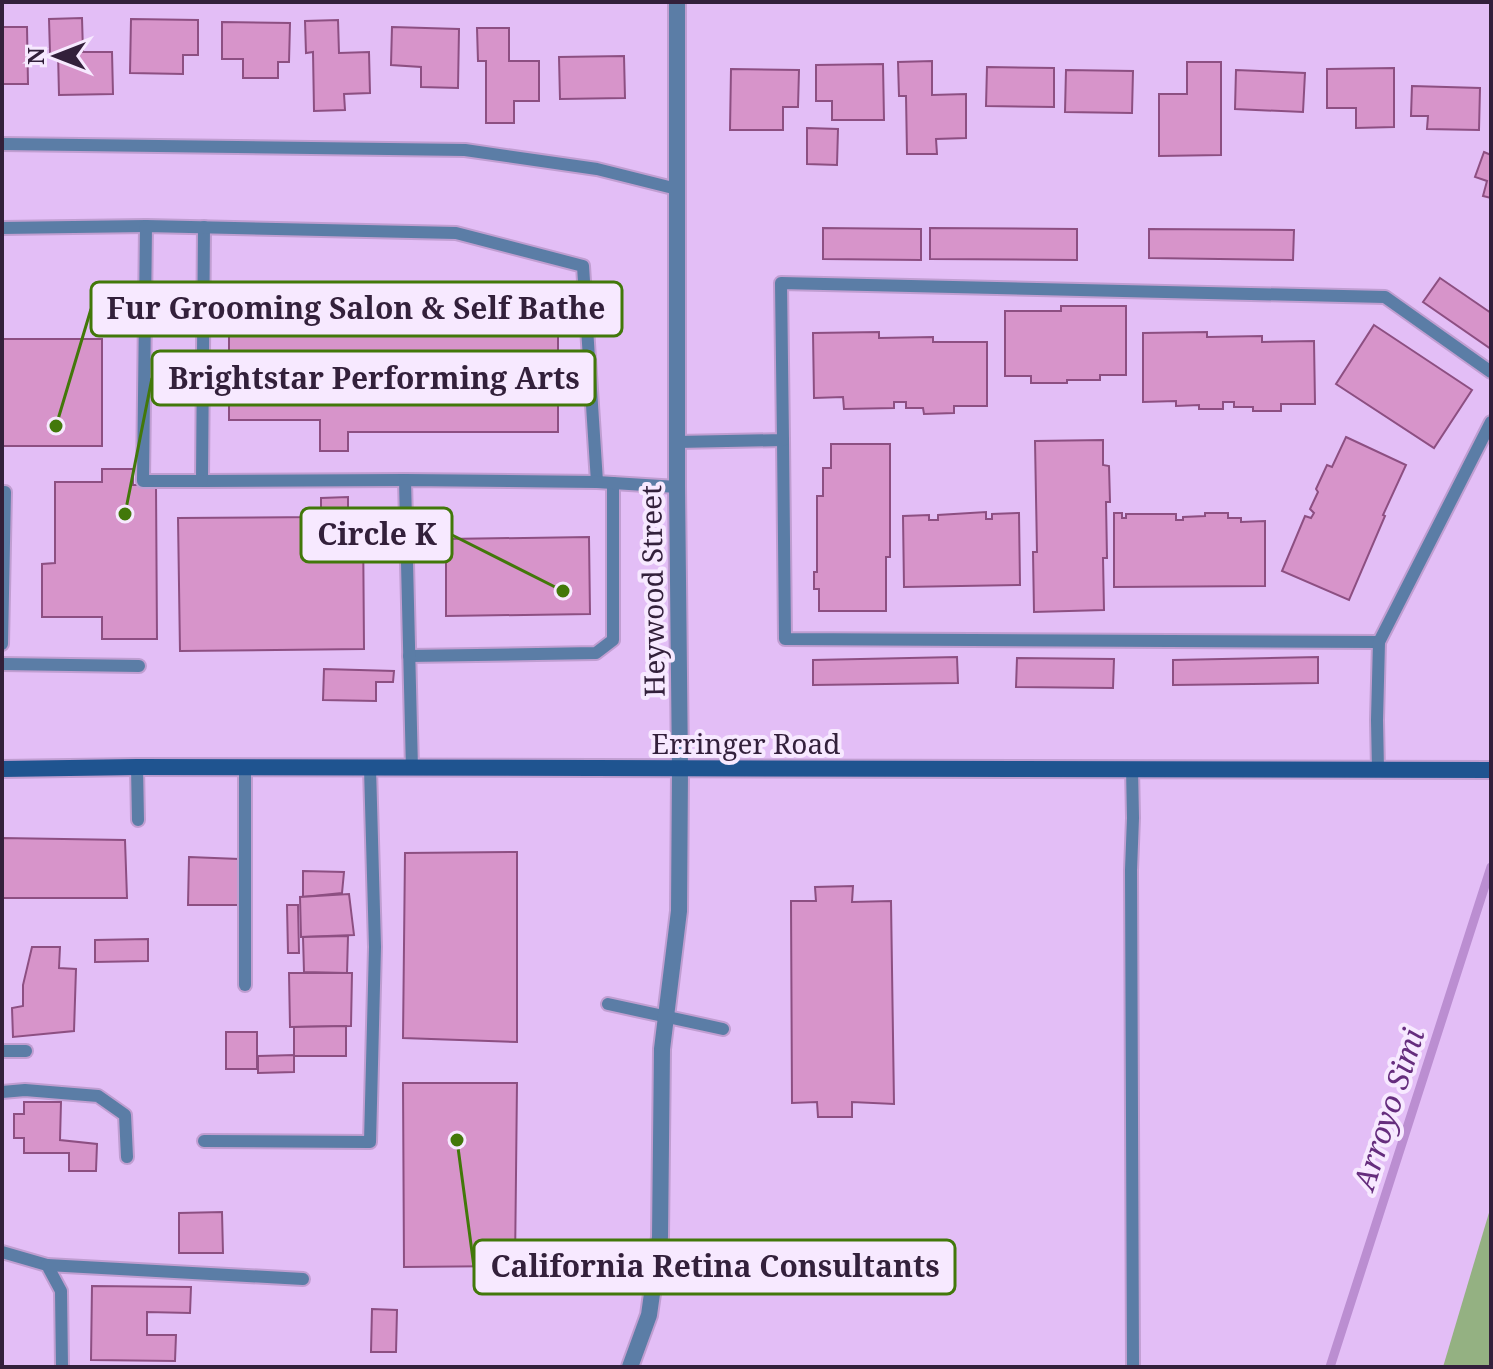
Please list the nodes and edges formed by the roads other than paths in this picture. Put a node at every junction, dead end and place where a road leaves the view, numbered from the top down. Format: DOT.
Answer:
graph roads {
  1 [pos="677,2"];
  2 [pos="2,144"];
  3 [pos="677,189"];
  4 [pos="146,226"];
  5 [pos="204,227"];
  6 [pos="2,228"];
  7 [pos="1491,372"];
  8 [pos="1491,422"];
  9 [pos="783,440"];
  10 [pos="677,442"];
  11 [pos="405,480"];
  12 [pos="202,481"];
  13 [pos="597,482"];
  14 [pos="613,483"];
  15 [pos="677,487"];
  16 [pos="2,492"];
  17 [pos="1379,642"];
  18 [pos="2,644"];
  19 [pos="409,656"];
  20 [pos="2,664"];
  21 [pos="139,666"];
  22 [pos="137,767"];
  23 [pos="245,768"];
  24 [pos="370,768"];
  25 [pos="1132,768"];
  26 [pos="2,769"];
  27 [pos="412,769"];
  28 [pos="680,769"];
  29 [pos="1378,770"];
  30 [pos="1491,770"];
  31 [pos="138,820"];
  32 [pos="245,985"];
  33 [pos="608,1004"];
  34 [pos="667,1018"];
  35 [pos="723,1029"];
  36 [pos="2,1051"];
  37 [pos="26,1051"];
  38 [pos="2,1092"];
  39 [pos="204,1141"];
  40 [pos="127,1157"];
  41 [pos="2,1252"];
  42 [pos="47,1265"];
  43 [pos="303,1279"];
  44 [pos="62,1367"];
  45 [pos="630,1367"];
  46 [pos="1133,1367"];
  1 -- 3 [label="street, Heywood Street"];
  2 -- 3 [label="lane"];
  3 -- 10 [label="street, Heywood Street"];
  4 -- 5 [label="lane"];
  4 -- 6 [label="lane"];
  4 -- 12 [label="lane"];
  5 -- 12 [label="lane"];
  5 -- 13 [label="lane"];
  7 -- 9 [label="lane"];
  8 -- 17 [label="lane"];
  9 -- 10 [label="lane"];
  9 -- 17 [label="lane"];
  10 -- 15 [label="street, Heywood Street"];
  11 -- 12 [label="lane"];
  11 -- 13 [label="lane"];
  11 -- 19 [label="lane"];
  13 -- 14 [label="lane"];
  14 -- 15 [label="lane"];
  14 -- 19 [label="lane"];
  15 -- 28 [label="street, Heywood Street"];
  16 -- 18 [label="lane"];
  17 -- 29 [label="lane"];
  19 -- 27 [label="lane"];
  20 -- 21 [label="lane"];
  22 -- 23 [label="main road, Erringer Road"];
  22 -- 26 [label="main road, Erringer Road"];
  22 -- 31 [label="lane"];
  23 -- 24 [label="main road, Erringer Road"];
  23 -- 32 [label="lane"];
  24 -- 27 [label="main road, Erringer Road"];
  24 -- 39 [label="lane"];
  25 -- 28 [label="main road, Erringer Road"];
  25 -- 29 [label="main road, Erringer Road"];
  25 -- 46 [label="lane"];
  27 -- 28 [label="main road, Erringer Road"];
  28 -- 34 [label="street, Heywood Street"];
  29 -- 30 [label="main road, Erringer Road"];
  33 -- 34 [label="lane"];
  34 -- 35 [label="lane"];
  34 -- 45 [label="street, Heywood Street"];
  36 -- 37 [label="lane"];
  38 -- 40 [label="lane"];
  41 -- 42 [label="lane"];
  42 -- 43 [label="lane"];
  42 -- 44 [label="lane"];
}
